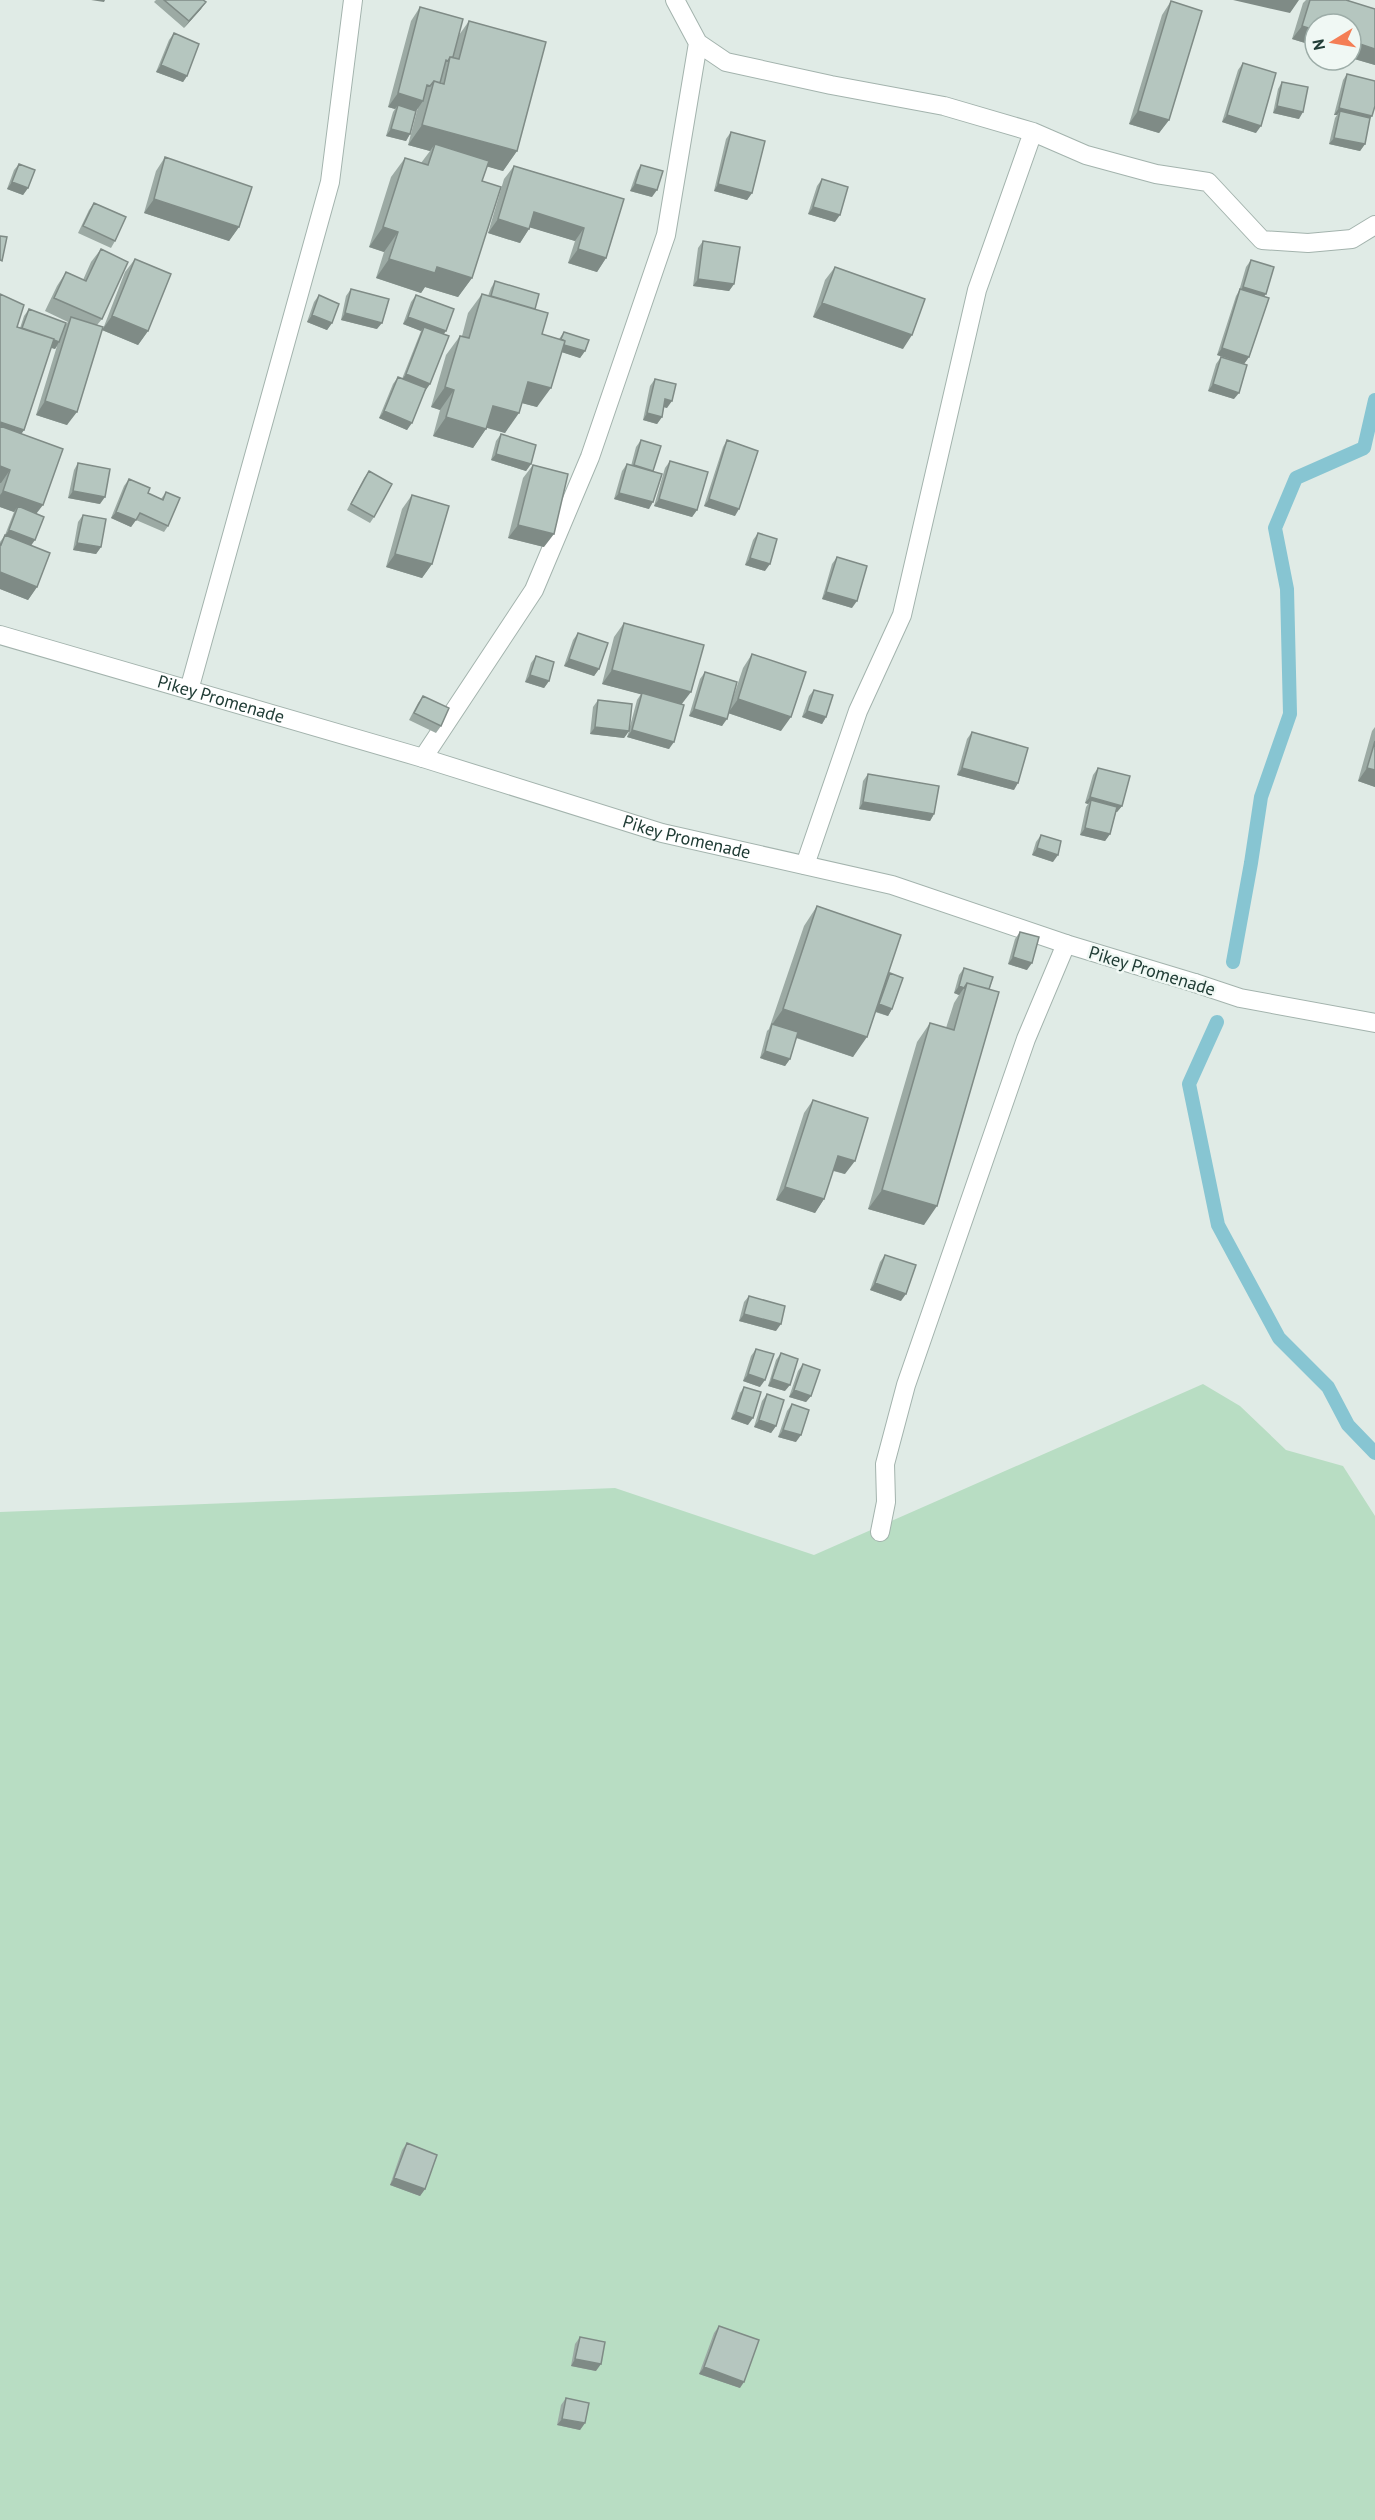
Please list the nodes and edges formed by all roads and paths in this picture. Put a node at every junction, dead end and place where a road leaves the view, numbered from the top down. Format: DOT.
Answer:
graph roads {
  1 [pos="352,0"];
  2 [pos="675,0"];
  3 [pos="698,43"];
  4 [pos="1033,132"];
  5 [pos="1375,225"];
  6 [pos="0,635"];
  7 [pos="189,690"];
  8 [pos="423,758"];
  9 [pos="805,865"];
  10 [pos="1066,944"];
  11 [pos="1375,1023"];
  12 [pos="880,1532"];
  1 -- 7 [label="street"];
  2 -- 3 [label="street"];
  3 -- 4 [label="street"];
  3 -- 8 [label="street"];
  4 -- 5 [label="street"];
  4 -- 9 [label="street"];
  6 -- 7 [label="street, Pikey Promenade"];
  7 -- 8 [label="street, Pikey Promenade"];
  8 -- 9 [label="street, Pikey Promenade"];
  9 -- 10 [label="street, Pikey Promenade"];
  10 -- 11 [label="street, Pikey Promenade"];
  10 -- 12 [label="street"];
}
